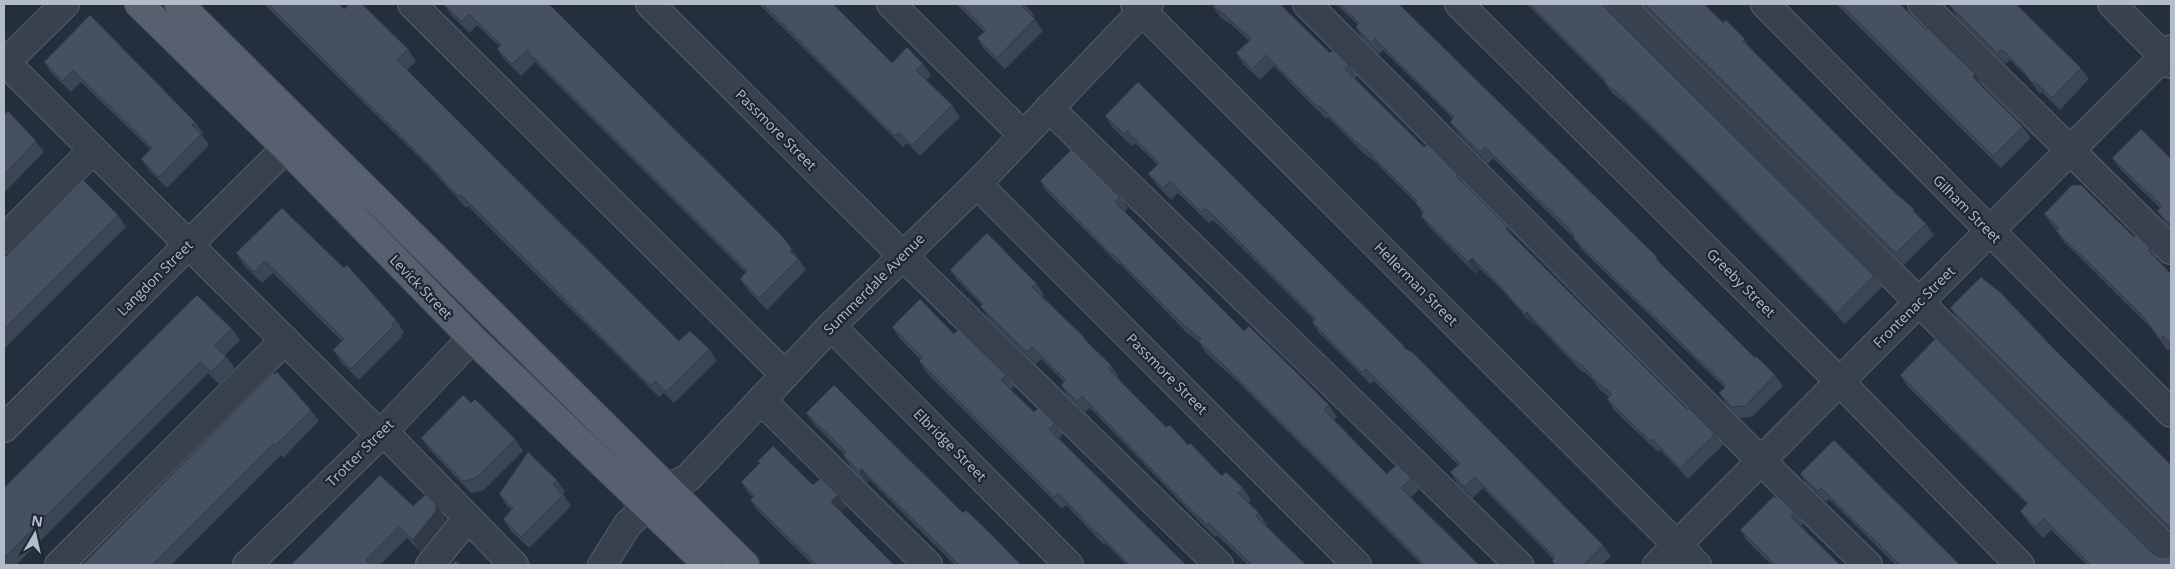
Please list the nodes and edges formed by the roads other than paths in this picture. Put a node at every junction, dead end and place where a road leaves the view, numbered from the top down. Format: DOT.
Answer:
graph roads {
  1 [pos="65,4"];
  2 [pos="139,4"];
  3 [pos="179,4"];
  4 [pos="412,4"];
  5 [pos="650,4"];
  6 [pos="891,4"];
  7 [pos="1307,4"];
  8 [pos="1459,4"];
  9 [pos="1620,4"];
  10 [pos="1765,4"];
  11 [pos="1922,4"];
  12 [pos="2112,4"];
  13 [pos="1142,6"];
  14 [pos="2169,57"];
  15 [pos="4,63"];
  16 [pos="1049,108"];
  17 [pos="306,128"];
  18 [pos="1023,135"];
  19 [pos="286,148"];
  20 [pos="93,150"];
  21 [pos="2072,150"];
  22 [pos="977,184"];
  23 [pos="1990,232"];
  24 [pos="4,239"];
  25 [pos="189,244"];
  26 [pos="2171,250"];
  27 [pos="902,256"];
  28 [pos="1920,301"];
  29 [pos="831,326"];
  30 [pos="472,338"];
  31 [pos="285,340"];
  32 [pos="785,374"];
  33 [pos="1840,382"];
  34 [pos="761,400"];
  35 [pos="2171,413"];
  36 [pos="4,428"];
  37 [pos="381,433"];
  38 [pos="1761,461"];
  39 [pos="667,488"];
  40 [pos="648,507"];
  41 [pos="467,519"];
  42 [pos="1677,545"];
  43 [pos="2171,553"];
  44 [pos="59,565"];
  45 [pos="247,565"];
  46 [pos="430,565"];
  47 [pos="514,565"];
  48 [pos="602,565"];
  49 [pos="708,565"];
  50 [pos="745,565"];
  51 [pos="928,565"];
  52 [pos="1069,565"];
  53 [pos="1219,565"];
  54 [pos="1357,565"];
  55 [pos="1519,565"];
  56 [pos="1657,565"];
  57 [pos="1697,565"];
  58 [pos="1868,565"];
  59 [pos="2020,565"];
  1 -- 15 [label="street"];
  2 -- 19 [label="main road, Levick Street"];
  3 -- 17 [label="main road"];
  4 -- 32 [label="street"];
  5 -- 27 [label="street, Passmore Street"];
  6 -- 18 [label="street"];
  7 -- 38 [label="street"];
  8 -- 33 [label="street, Greeby Street"];
  9 -- 28 [label="street"];
  10 -- 23 [label="street, Gilham Street"];
  11 -- 21 [label="street"];
  12 -- 14 [label="street"];
  13 -- 16 [label="street, Summerdale Avenue"];
  13 -- 42 [label="street, Hellerman Street"];
  14 -- 21 [label="street, Frontenac Street"];
  15 -- 20 [label="street"];
  16 -- 18 [label="street, Summerdale Avenue"];
  16 -- 55 [label="street"];
  17 -- 19 [label="street, Langdon Street"];
  17 -- 39 [label="main road"];
  18 -- 22 [label="street, Summerdale Avenue"];
  19 -- 25 [label="street, Langdon Street"];
  19 -- 30 [label="main road, Levick Street"];
  20 -- 24 [label="street"];
  20 -- 25 [label="street"];
  21 -- 23 [label="street, Frontenac Street"];
  21 -- 26 [label="street"];
  22 -- 27 [label="street, Summerdale Avenue"];
  22 -- 54 [label="street, Passmore Street"];
  23 -- 28 [label="street, Frontenac Street"];
  23 -- 35 [label="street, Gilham Street"];
  25 -- 31 [label="street"];
  25 -- 36 [label="street, Langdon Street"];
  27 -- 29 [label="street, Summerdale Avenue"];
  27 -- 53 [label="street, Passmore Street"];
  28 -- 33 [label="street, Frontenac Street"];
  28 -- 43 [label="street"];
  29 -- 32 [label="street, Summerdale Avenue"];
  29 -- 52 [label="street, Elbridge Street"];
  30 -- 37 [label="street, Trotter Street"];
  30 -- 40 [label="main road, Levick Street"];
  31 -- 37 [label="street"];
  31 -- 44 [label="street"];
  32 -- 34 [label="street, Summerdale Avenue"];
  33 -- 38 [label="street, Frontenac Street"];
  33 -- 59 [label="street, Greeby Street"];
  34 -- 39 [label="street, Summerdale Avenue"];
  34 -- 51 [label="street"];
  37 -- 41 [label="street"];
  37 -- 45 [label="street, Trotter Street"];
  38 -- 42 [label="street, Frontenac Street"];
  38 -- 58 [label="street"];
  39 -- 40 [label="street, Summerdale Avenue"];
  39 -- 50 [label="main road"];
  40 -- 48 [label="street, Summerdale Avenue"];
  40 -- 49 [label="main road, Levick Street"];
  41 -- 46 [label="street"];
  41 -- 47 [label="street"];
  42 -- 56 [label="street, Frontenac Street"];
  42 -- 57 [label="street, Hellerman Street"];
}
